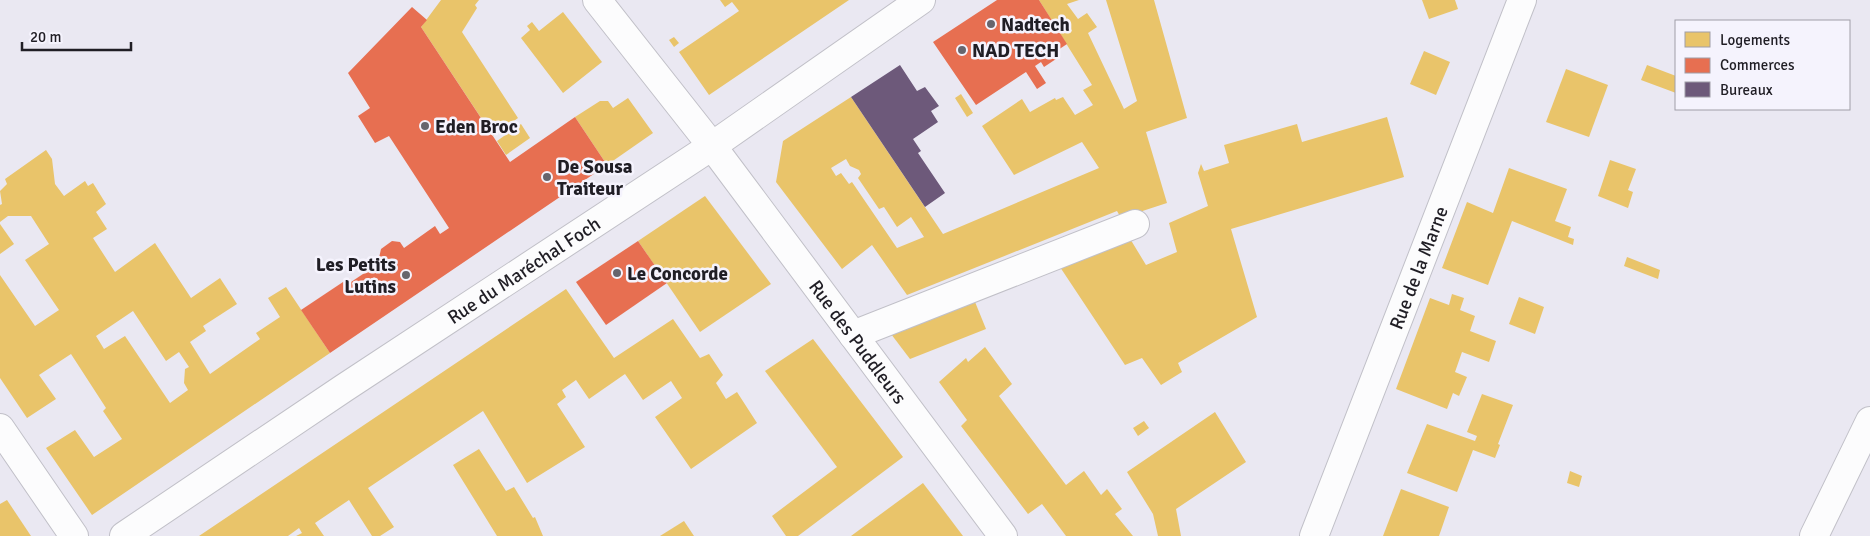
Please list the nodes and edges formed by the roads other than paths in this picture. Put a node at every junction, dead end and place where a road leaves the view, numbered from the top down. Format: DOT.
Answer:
graph roads {
  1 [pos="597,0"];
  2 [pos="921,0"];
  3 [pos="1522,0"];
  4 [pos="712,146"];
  5 [pos="1134,224"];
  6 [pos="853,334"];
  7 [pos="1870,421"];
  8 [pos="0,428"];
  9 [pos="74,536"];
  10 [pos="124,536"];
  11 [pos="1003,536"];
  12 [pos="1314,536"];
  13 [pos="1814,536"];
  1 -- 4 [label="street, Rue des Puddleurs"];
  2 -- 4 [label="street, Rue du Maréchal Foch"];
  3 -- 12 [label="street, Rue de la Marne"];
  4 -- 6 [label="street, Rue des Puddleurs"];
  4 -- 10 [label="street, Rue du Maréchal Foch"];
  5 -- 6 [label="street"];
  6 -- 11 [label="street, Rue des Puddleurs"];
  7 -- 13 [label="street"];
  8 -- 9 [label="street"];
}
